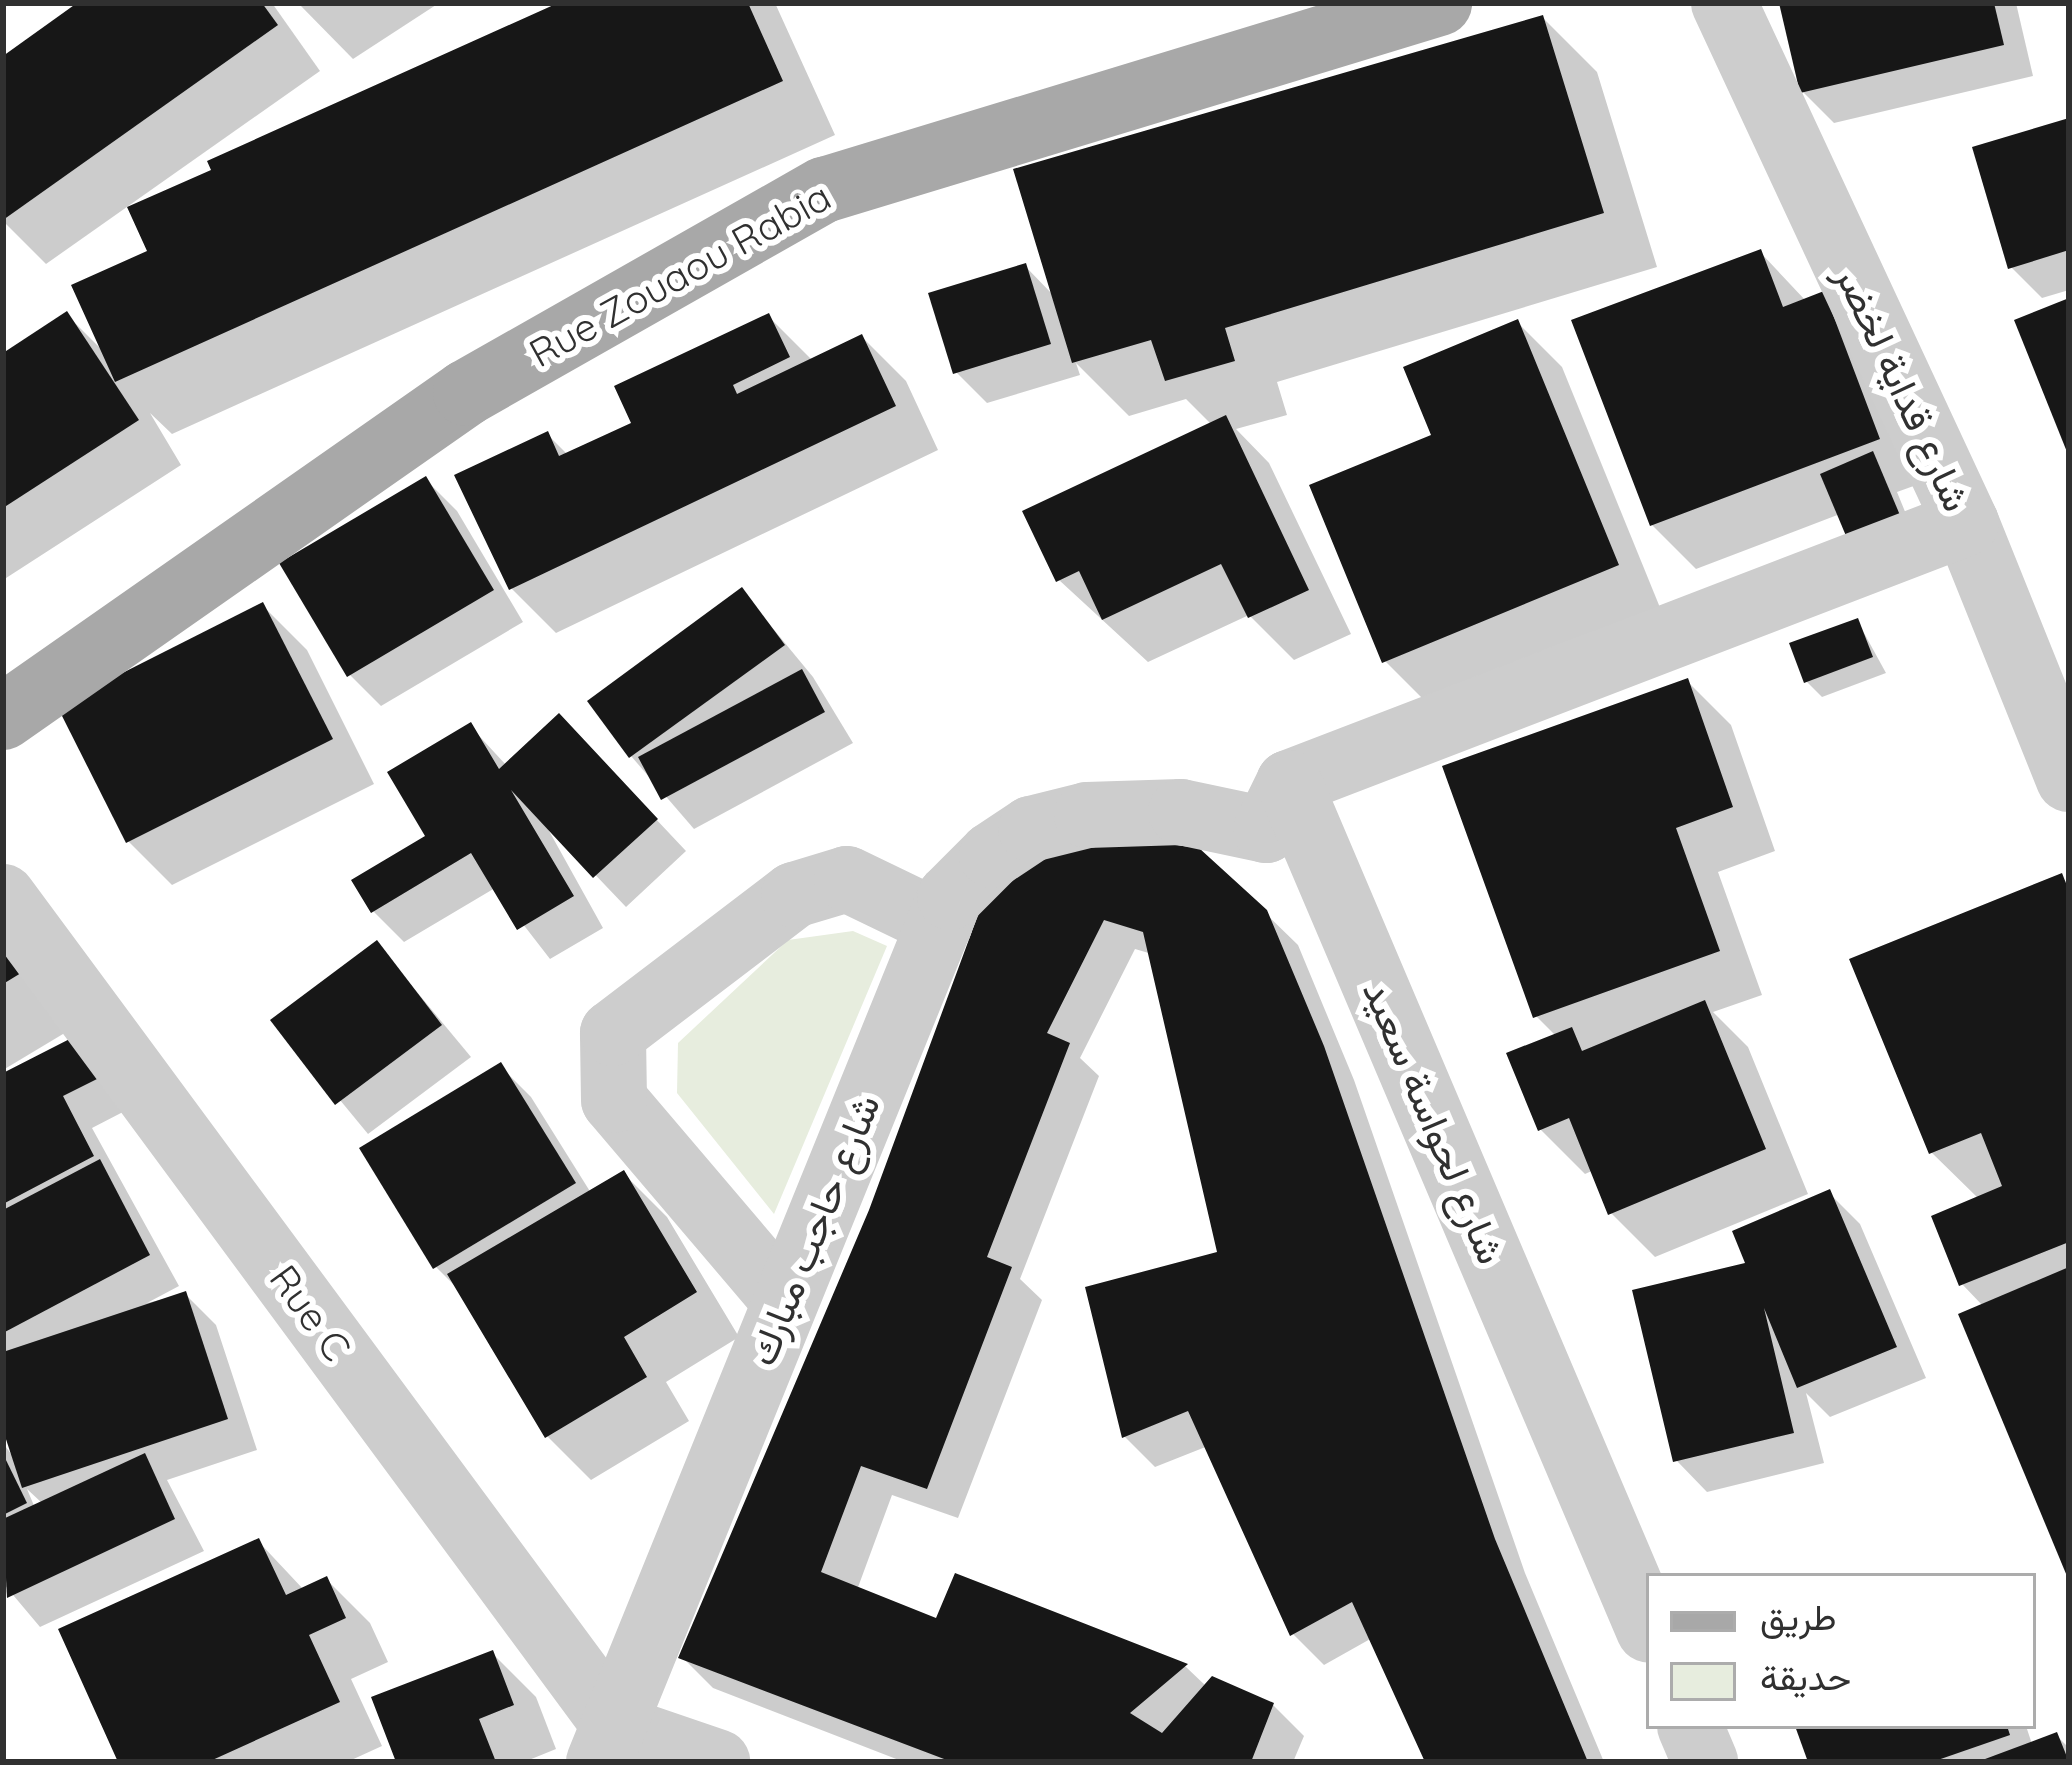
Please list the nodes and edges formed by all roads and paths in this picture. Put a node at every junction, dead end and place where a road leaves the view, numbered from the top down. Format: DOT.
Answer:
graph roads {
  1 [pos="1439,3"];
  2 [pos="1724,3"];
  3 [pos="1966,523"];
  4 [pos="3,717"];
  5 [pos="2069,779"];
  6 [pos="1288,783"];
  7 [pos="3,897"];
  8 [pos="940,924"];
  9 [pos="784,1300"];
  10 [pos="1646,1623"];
  11 [pos="1691,1729"];
  12 [pos="608,1745"];
  13 [pos="716,1762"];
  14 [pos="1705,1762"];
  1 -- 4 [label="main road, Rue Zouaou Rabia"];
  2 -- 3 [label="street, شارع قداية لخضر"];
  3 -- 5 [label="street, شارع قداية لخضر"];
  3 -- 6 [label="street"];
  6 -- 8 [label="street, شارع حاجب مبارك"];
  6 -- 10 [label="street, شارع لحواسة سعيد"];
  7 -- 12 [label="street, Rue C"];
  8 -- 9 [label="street, شارع حاجب مبارك"];
  8 -- 9 [label="street"];
  9 -- 12 [label="street, شارع حاجب مبارك"];
  11 -- 14 [label="street"];
  12 -- 13 [label="street"];
}
